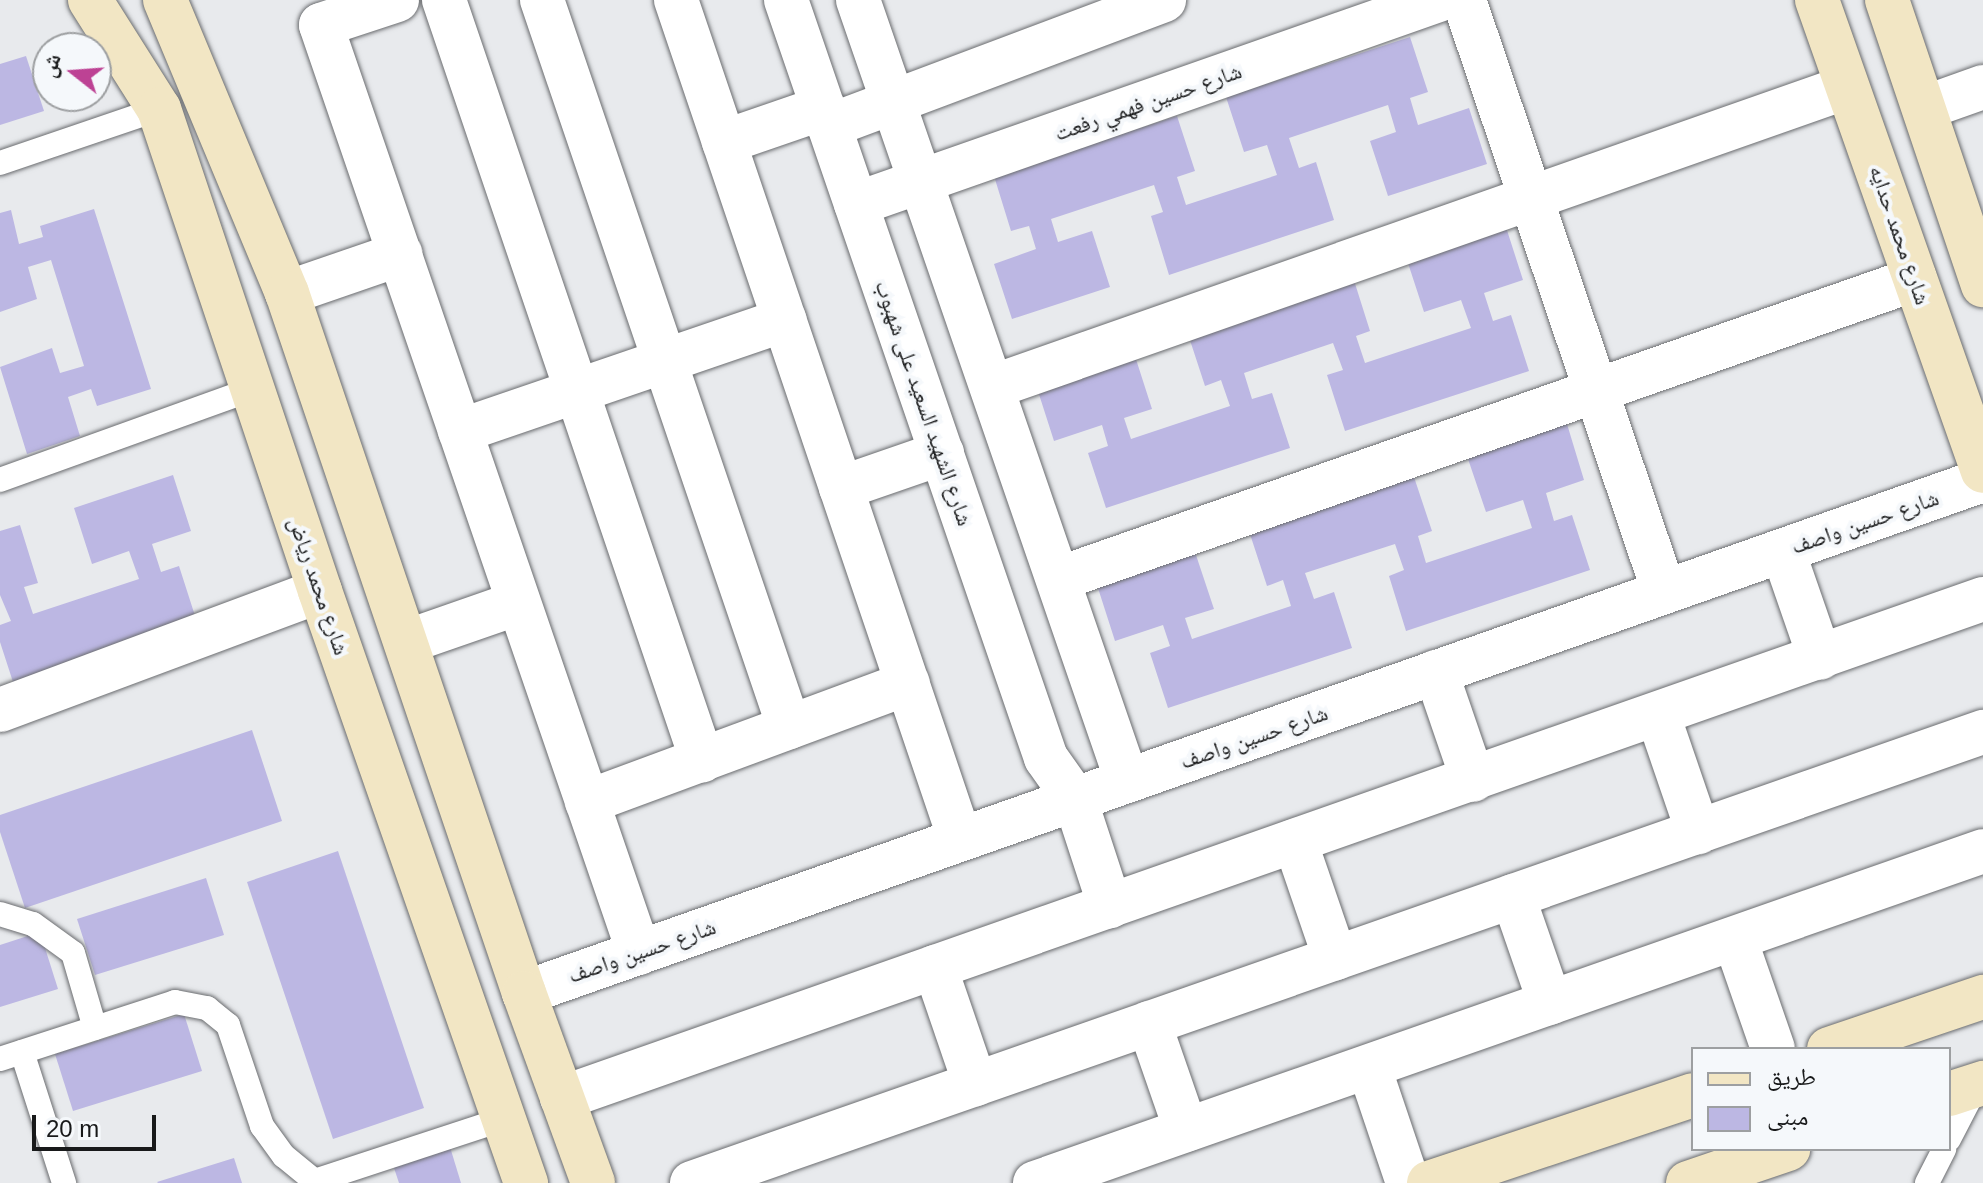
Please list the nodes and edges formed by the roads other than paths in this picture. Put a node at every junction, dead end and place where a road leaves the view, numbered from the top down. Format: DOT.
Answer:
graph roads {
  1 [pos="90,0"];
  2 [pos="165,0"];
  3 [pos="397,0"];
  4 [pos="444,0"];
  5 [pos="542,0"];
  6 [pos="676,0"];
  7 [pos="786,0"];
  8 [pos="858,0"];
  9 [pos="1164,0"];
  10 [pos="1439,0"];
  11 [pos="1464,0"];
  12 [pos="1817,0"];
  13 [pos="1887,0"];
  14 [pos="1090,14"];
  15 [pos="1342,16"];
  16 [pos="1847,87"];
  17 [pos="1983,87"];
  18 [pos="894,103"];
  19 [pos="1924,108"];
  20 [pos="159,109"];
  21 [pos="826,117"];
  22 [pos="724,142"];
  23 [pos="0,163"];
  24 [pos="921,181"];
  25 [pos="1531,199"];
  26 [pos="856,204"];
  27 [pos="400,254"];
  28 [pos="1915,279"];
  29 [pos="1983,285"];
  30 [pos="287,293"];
  31 [pos="785,320"];
  32 [pos="665,361"];
  33 [pos="992,387"];
  34 [pos="253,389"];
  35 [pos="1596,390"];
  36 [pos="577,391"];
  37 [pos="460,431"];
  38 [pos="942,453"];
  39 [pos="1983,471"];
  40 [pos="1,476"];
  41 [pos="1983,480"];
  42 [pos="841,488"];
  43 [pos="1783,551"];
  44 [pos="1058,579"];
  45 [pos="320,591"];
  46 [pos="1664,592"];
  47 [pos="1983,599"];
  48 [pos="518,603"];
  49 [pos="406,642"];
  50 [pos="1820,658"];
  51 [pos="1436,672"];
  52 [pos="908,683"];
  53 [pos="0,710"];
  54 [pos="1658,715"];
  55 [pos="789,727"];
  56 [pos="1983,732"];
  57 [pos="702,760"];
  58 [pos="1473,780"];
  59 [pos="1127,781"];
  60 [pos="1075,799"];
  61 [pos="587,802"];
  62 [pos="1698,832"];
  63 [pos="960,839"];
  64 [pos="1295,841"];
  65 [pos="1983,851"];
  66 [pos="1513,896"];
  67 [pos="1110,906"];
  68 [pos="0,914"];
  69 [pos="1735,939"];
  70 [pos="639,953"];
  71 [pos="1335,958"];
  72 [pos="935,967"];
  73 [pos="524,993"];
  74 [pos="1983,997"];
  75 [pos="1550,1003"];
  76 [pos="1149,1023"];
  77 [pos="95,1028"];
  78 [pos="1772,1047"];
  79 [pos="1835,1047"];
  80 [pos="11,1056"];
  81 [pos="1369,1067"];
  82 [pos="975,1084"];
  83 [pos="1970,1087"];
  84 [pos="1691,1096"];
  85 [pos="562,1098"];
  86 [pos="504,1119"];
  87 [pos="1186,1130"];
  88 [pos="1951,1134"];
  89 [pos="1943,1151"];
  90 [pos="1768,1164"];
  91 [pos="316,1182"];
  92 [pos="64,1183"];
  93 [pos="526,1183"];
  94 [pos="593,1183"];
  95 [pos="692,1183"];
  96 [pos="1035,1183"];
  97 [pos="1408,1183"];
  98 [pos="1429,1183"];
  99 [pos="1688,1183"];
  100 [pos="1927,1183"];
  1 -- 20 [label="street, شارع محمد رياض"];
  2 -- 30 [label="street"];
  3 -- 27 [label="street"];
  4 -- 36 [label="street"];
  5 -- 32 [label="street"];
  6 -- 22 [label="street"];
  7 -- 21 [label="street, شارع الشهيد السعيد على شهبوب"];
  8 -- 18 [label="street"];
  9 -- 14 [label="street"];
  10 -- 15 [label="street, شارع حسين فهمي رفعت"];
  11 -- 25 [label="street"];
  12 -- 16 [label="street, شارع محمد حدايه"];
  13 -- 19 [label="street"];
  14 -- 18 [label="street"];
  15 -- 24 [label="street, شارع حسين فهمي رفعت"];
  16 -- 25 [label="street"];
  16 -- 28 [label="street, شارع محمد حدايه"];
  17 -- 19 [label="street"];
  18 -- 21 [label="street"];
  18 -- 24 [label="street"];
  19 -- 29 [label="street"];
  20 -- 23 [label="lane"];
  20 -- 34 [label="street, شارع محمد رياض"];
  21 -- 22 [label="street"];
  21 -- 26 [label="street, شارع الشهيد السعيد على شهبوب"];
  22 -- 31 [label="street"];
  24 -- 26 [label="street, شارع حسين فهمي رفعت"];
  24 -- 33 [label="street"];
  25 -- 33 [label="street"];
  25 -- 35 [label="street"];
  26 -- 38 [label="street, شارع الشهيد السعيد على شهبوب"];
  27 -- 30 [label="street"];
  27 -- 37 [label="street"];
  28 -- 35 [label="street"];
  28 -- 39 [label="street, شارع محمد حدايه"];
  30 -- 49 [label="street"];
  31 -- 32 [label="street"];
  31 -- 42 [label="street"];
  32 -- 36 [label="street"];
  32 -- 55 [label="street"];
  33 -- 44 [label="street"];
  34 -- 40 [label="lane"];
  34 -- 45 [label="street, شارع محمد رياض"];
  35 -- 44 [label="street"];
  35 -- 46 [label="street"];
  36 -- 37 [label="street"];
  36 -- 57 [label="street"];
  37 -- 48 [label="street"];
  38 -- 42 [label="street"];
  38 -- 60 [label="street, شارع الشهيد السعيد على شهبوب"];
  41 -- 43 [label="street, شارع حسين واصف"];
  42 -- 52 [label="street"];
  43 -- 46 [label="street, شارع حسين واصف"];
  43 -- 50 [label="street"];
  44 -- 59 [label="street"];
  45 -- 53 [label="street"];
  45 -- 86 [label="street, شارع محمد رياض"];
  46 -- 51 [label="street, شارع حسين واصف"];
  47 -- 50 [label="street"];
  48 -- 49 [label="street"];
  48 -- 61 [label="street"];
  49 -- 73 [label="street"];
  50 -- 54 [label="street"];
  51 -- 58 [label="street"];
  51 -- 59 [label="street, شارع حسين واصف"];
  52 -- 55 [label="street"];
  52 -- 63 [label="street"];
  54 -- 58 [label="street"];
  54 -- 62 [label="street"];
  55 -- 57 [label="street"];
  56 -- 62 [label="street"];
  57 -- 61 [label="street"];
  58 -- 64 [label="street"];
  59 -- 60 [label="street, شارع حسين واصف"];
  60 -- 63 [label="street, شارع حسين واصف"];
  60 -- 67 [label="street, شارع الشهيد السعيد على شهبوب"];
  61 -- 70 [label="street"];
  62 -- 66 [label="street"];
  63 -- 70 [label="street, شارع حسين واصف"];
  64 -- 67 [label="street"];
  64 -- 71 [label="street"];
  65 -- 69 [label="street"];
  66 -- 71 [label="street"];
  66 -- 75 [label="street"];
  67 -- 72 [label="street"];
  68 -- 77 [label="lane"];
  69 -- 75 [label="street"];
  69 -- 78 [label="street"];
  70 -- 73 [label="street, شارع حسين واصف"];
  71 -- 76 [label="street"];
  72 -- 82 [label="street"];
  72 -- 85 [label="street"];
  73 -- 85 [label="street"];
  74 -- 79 [label="street"];
  75 -- 81 [label="street"];
  76 -- 82 [label="street"];
  76 -- 87 [label="street"];
  77 -- 80 [label="lane"];
  77 -- 91 [label="lane"];
  80 -- 92 [label="lane"];
  81 -- 87 [label="street"];
  81 -- 97 [label="street"];
  82 -- 95 [label="street"];
  83 -- 88 [label="lane"];
  84 -- 98 [label="street"];
  85 -- 94 [label="street"];
  86 -- 91 [label="lane"];
  86 -- 93 [label="street, شارع محمد رياض"];
  87 -- 96 [label="street"];
  89 -- 100 [label="lane"];
  90 -- 99 [label="street"];
}
